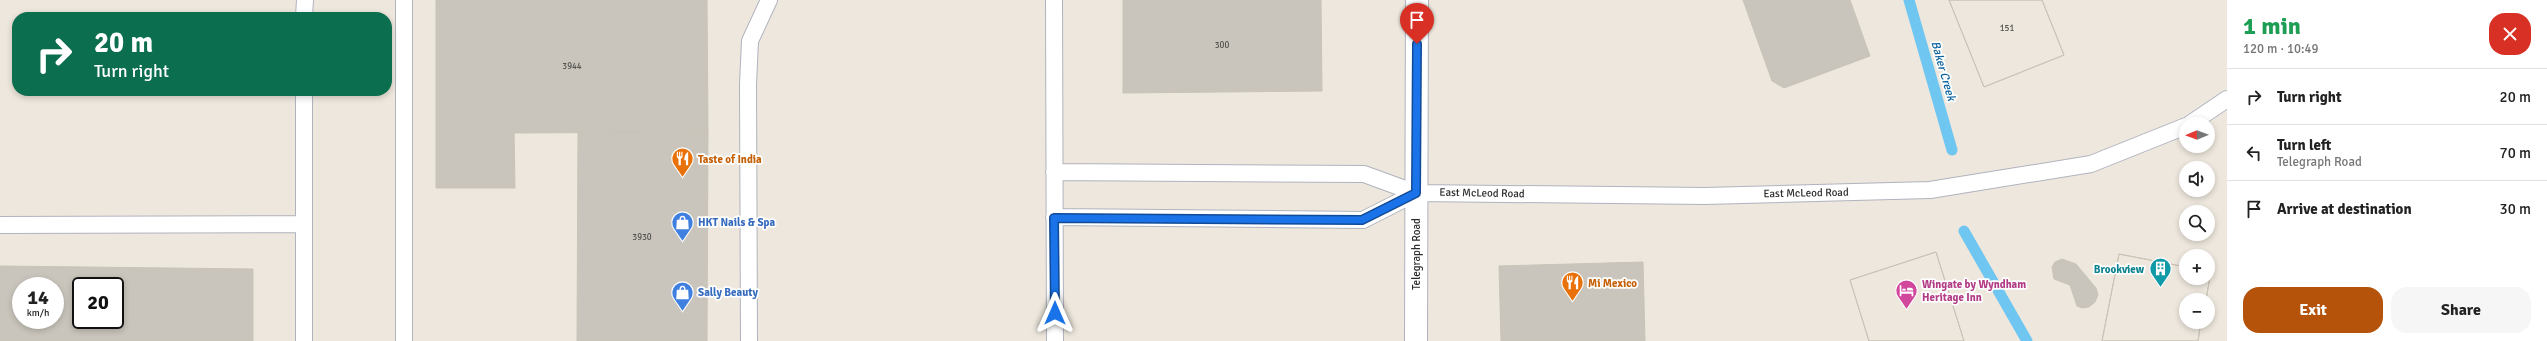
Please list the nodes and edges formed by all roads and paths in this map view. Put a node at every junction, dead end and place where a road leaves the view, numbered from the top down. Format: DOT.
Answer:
graph roads {
  1 [pos="304,0"];
  2 [pos="404,0"];
  3 [pos="768,0"];
  4 [pos="1054,0"];
  5 [pos="1417,0"];
  6 [pos="304,12"];
  7 [pos="304,96"];
  8 [pos="2227,99"];
  9 [pos="2200,117"];
  10 [pos="2179,129"];
  11 [pos="1054,172"];
  12 [pos="1416,193"];
  13 [pos="1054,218"];
  14 [pos="0,224"];
  15 [pos="304,224"];
  16 [pos="304,341"];
  17 [pos="404,341"];
  18 [pos="749,341"];
  19 [pos="1055,341"];
  20 [pos="1416,341"];
  1 -- 6 [label="lane"];
  2 -- 17 [label="lane"];
  3 -- 18 [label="lane"];
  4 -- 11 [label="lane"];
  5 -- 12 [label="street, Telegraph Road"];
  7 -- 15 [label="lane"];
  8 -- 9 [label="lane"];
  10 -- 12 [label="lane, East McLeod Road"];
  11 -- 12 [label="lane"];
  11 -- 13 [label="lane"];
  12 -- 13 [label="lane"];
  12 -- 20 [label="street, Telegraph Road"];
  13 -- 19 [label="lane"];
  14 -- 15 [label="lane"];
  15 -- 16 [label="lane"];
}
